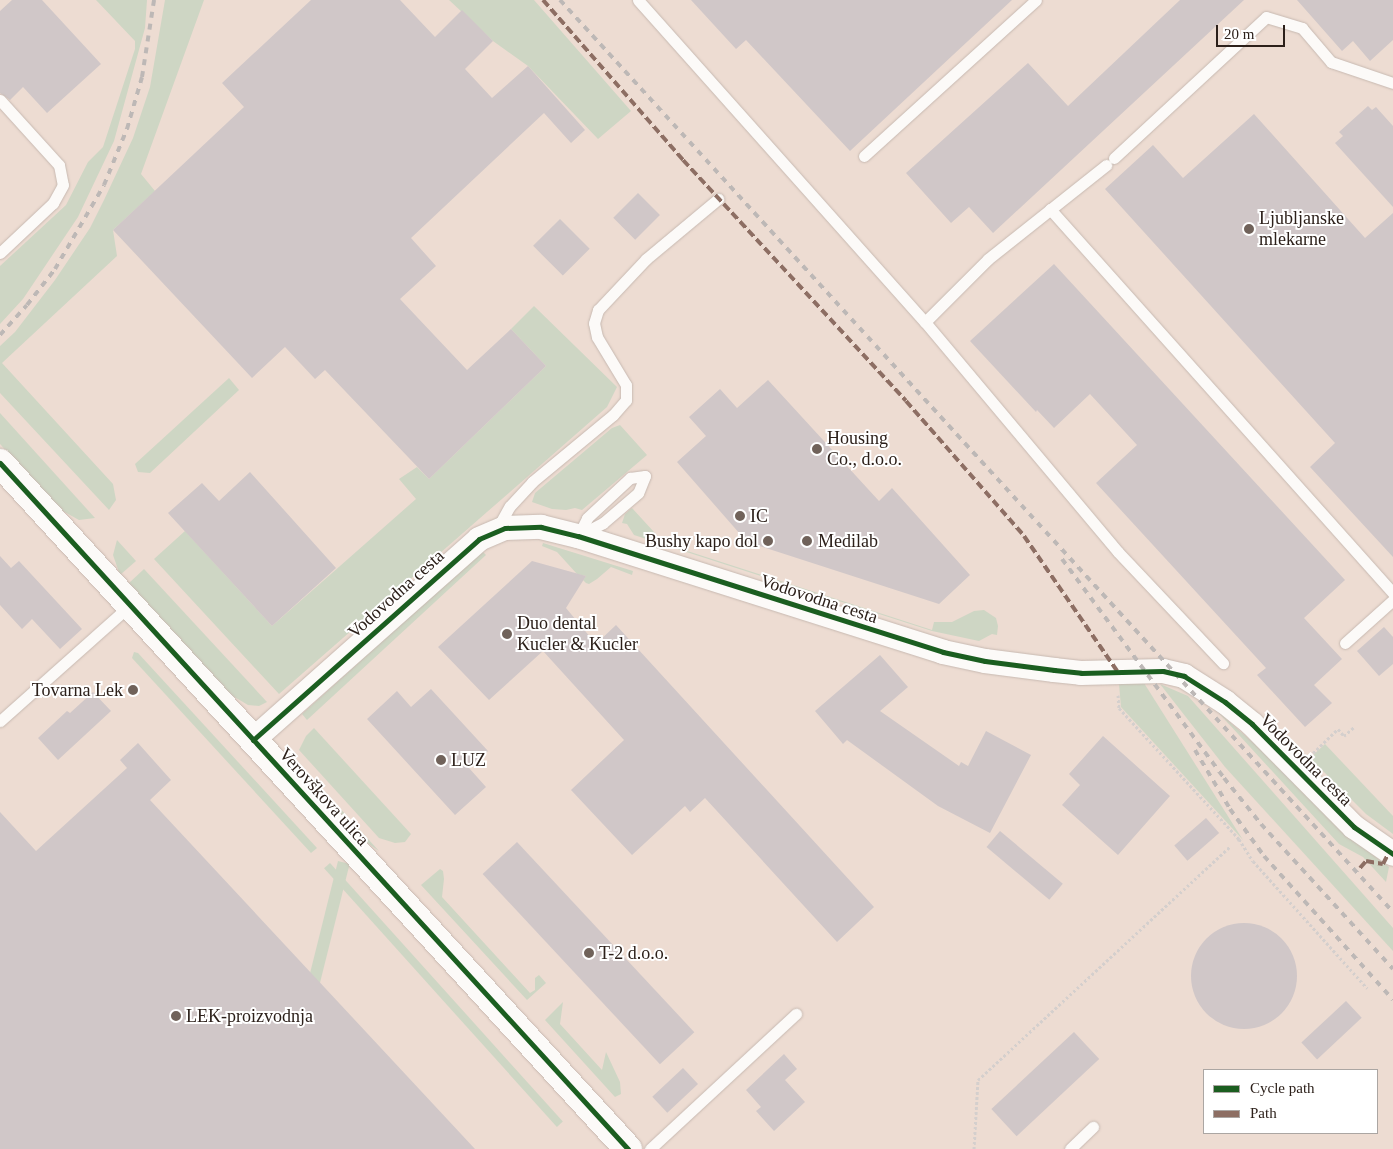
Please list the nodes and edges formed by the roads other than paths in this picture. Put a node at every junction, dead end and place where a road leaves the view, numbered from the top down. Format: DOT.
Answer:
graph roads {
  1 [pos="638,0"];
  2 [pos="1036,0"];
  3 [pos="1393,83"];
  4 [pos="0,100"];
  5 [pos="864,156"];
  6 [pos="718,198"];
  7 [pos="1050,209"];
  8 [pos="0,253"];
  9 [pos="925,322"];
  10 [pos="0,462"];
  11 [pos="496,531"];
  12 [pos="578,536"];
  13 [pos="1393,593"];
  14 [pos="1393,600"];
  15 [pos="130,605"];
  16 [pos="1345,643"];
  17 [pos="1223,663"];
  18 [pos="0,721"];
  19 [pos="254,740"];
  20 [pos="1393,854"];
  21 [pos="796,1014"];
  22 [pos="1093,1127"];
  23 [pos="628,1149"];
  24 [pos="650,1149"];
  25 [pos="1070,1149"];
  1 -- 9 [label="lane"];
  2 -- 5 [label="lane"];
  3 -- 7 [label="lane"];
  4 -- 8 [label="lane"];
  6 -- 11 [label="lane"];
  7 -- 9 [label="lane"];
  7 -- 13 [label="lane"];
  9 -- 17 [label="lane"];
  10 -- 15 [label="street, Verovškova ulica"];
  11 -- 12 [label="street, Vodovodna cesta"];
  11 -- 19 [label="street, Vodovodna cesta"];
  12 -- 12 [label="lane"];
  12 -- 20 [label="street, Vodovodna cesta"];
  14 -- 16 [label="lane"];
  15 -- 18 [label="lane"];
  15 -- 19 [label="street, Verovškova ulica"];
  19 -- 23 [label="street, Verovškova ulica"];
  21 -- 24 [label="lane"];
  22 -- 25 [label="lane"];
}
